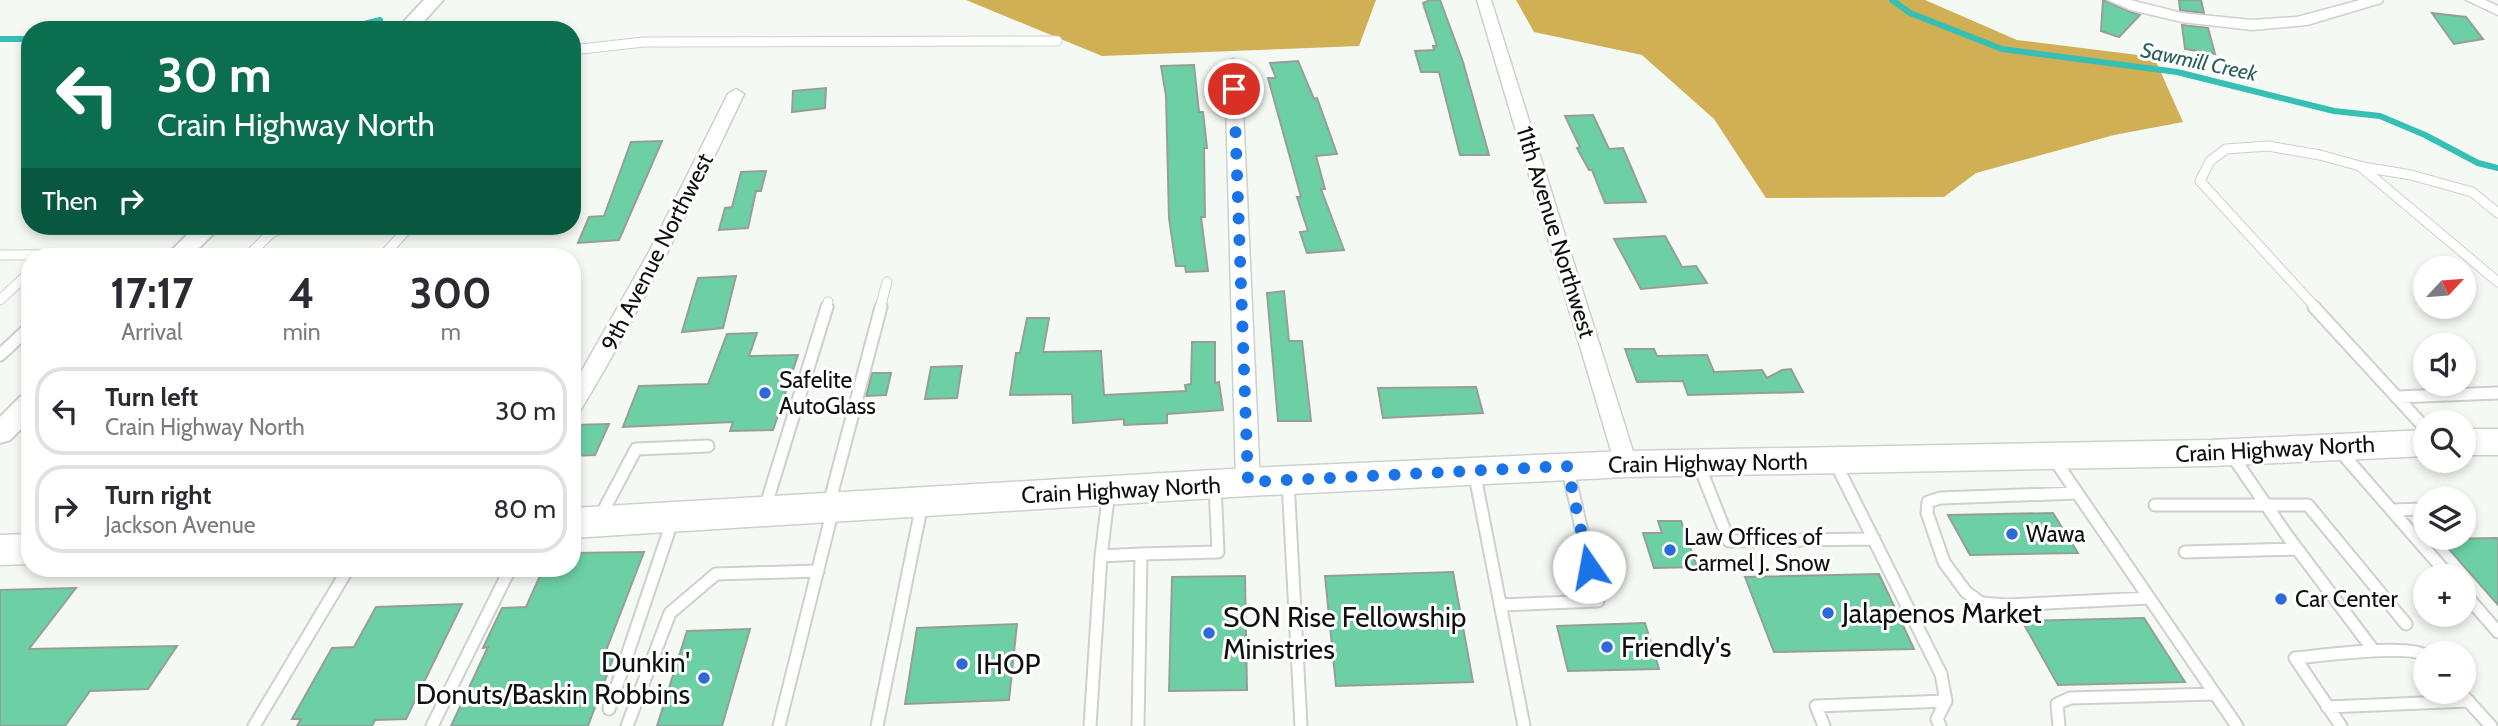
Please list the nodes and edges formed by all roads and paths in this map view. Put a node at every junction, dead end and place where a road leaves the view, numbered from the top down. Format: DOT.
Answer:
graph roads {
  1 [pos="433,0"];
  2 [pos="1484,0"];
  3 [pos="2115,0"];
  4 [pos="2376,0"];
  5 [pos="2473,0"];
  6 [pos="2498,11"];
  7 [pos="413,21"];
  8 [pos="1058,41"];
  9 [pos="581,49"];
  10 [pos="1233,64"];
  11 [pos="736,94"];
  12 [pos="2360,166"];
  13 [pos="2498,213"];
  14 [pos="200,235"];
  15 [pos="269,235"];
  16 [pos="402,235"];
  17 [pos="186,248"];
  18 [pos="256,248"];
  19 [pos="390,248"];
  20 [pos="0,256"];
  21 [pos="21,256"];
  22 [pos="21,280"];
  23 [pos="887,282"];
  24 [pos="2498,282"];
  25 [pos="0,300"];
  26 [pos="828,302"];
  27 [pos="21,335"];
  28 [pos="0,355"];
  29 [pos="581,391"];
  30 [pos="2498,393"];
  31 [pos="2396,397"];
  32 [pos="21,412"];
  33 [pos="2413,415"];
  34 [pos="0,433"];
  35 [pos="2476,442"];
  36 [pos="2498,442"];
  37 [pos="2413,443"];
  38 [pos="708,446"];
  39 [pos="2336,446"];
  40 [pos="2229,452"];
  41 [pos="2052,457"];
  42 [pos="1834,460"];
  43 [pos="1698,463"];
  44 [pos="1626,464"];
  45 [pos="1567,466"];
  46 [pos="1474,471"];
  47 [pos="1288,480"];
  48 [pos="1232,483"];
  49 [pos="1109,491"];
  50 [pos="2077,493"];
  51 [pos="923,501"];
  52 [pos="2155,505"];
  53 [pos="2266,506"];
  54 [pos="831,507"];
  55 [pos="2413,509"];
  56 [pos="2392,510"];
  57 [pos="764,511"];
  58 [pos="674,516"];
  59 [pos="585,522"];
  60 [pos="1874,539"];
  61 [pos="21,549"];
  62 [pos="2297,549"];
  63 [pos="0,550"];
  64 [pos="2185,552"];
  65 [pos="1141,554"];
  66 [pos="1101,556"];
  67 [pos="2439,564"];
  68 [pos="818,571"];
  69 [pos="343,577"];
  70 [pos="505,577"];
  71 [pos="2149,597"];
  72 [pos="1500,605"];
  73 [pos="2476,607"];
  74 [pos="2406,624"];
  75 [pos="2498,632"];
  76 [pos="2374,651"];
  77 [pos="2413,651"];
  78 [pos="2215,694"];
  79 [pos="2413,700"];
  80 [pos="1946,701"];
  81 [pos="2471,704"];
  82 [pos="2327,707"];
  83 [pos="609,709"];
  84 [pos="254,726"];
  85 [pos="432,726"];
  86 [pos="627,726"];
  87 [pos="779,726"];
  88 [pos="877,726"];
  89 [pos="1090,726"];
  90 [pos="1138,726"];
  91 [pos="1301,726"];
  92 [pos="1524,726"];
  93 [pos="1824,726"];
  94 [pos="1940,726"];
  95 [pos="2059,726"];
  96 [pos="2237,726"];
  97 [pos="2341,726"];
  98 [pos="2491,726"];
  1 -- 7 [label="street"];
  2 -- 44 [label="street, 11th Avenue Northwest"];
  3 -- 4 [label="street"];
  5 -- 6 [label="street"];
  8 -- 9 [label="lane"];
  10 -- 48 [label="street"];
  11 -- 29 [label="street, 9th Avenue Northwest"];
  12 -- 13 [label="lane"];
  12 -- 24 [label="lane"];
  12 -- 31 [label="lane"];
  14 -- 17 [label="street"];
  15 -- 18 [label="lane"];
  16 -- 19 [label="lane"];
  20 -- 21 [label="lane"];
  22 -- 25 [label="lane"];
  23 -- 54 [label="lane"];
  26 -- 57 [label="lane"];
  27 -- 28 [label="lane"];
  30 -- 31 [label="lane"];
  31 -- 33 [label="lane"];
  32 -- 34 [label="street"];
  35 -- 36 [label="main road"];
  37 -- 39 [label="main road, Crain Highway North"];
  38 -- 59 [label="lane"];
  39 -- 40 [label="main road, Crain Highway North"];
  39 -- 56 [label="lane"];
  40 -- 41 [label="main road, Crain Highway North"];
  40 -- 53 [label="lane"];
  41 -- 42 [label="main road, Crain Highway North"];
  41 -- 50 [label="lane"];
  42 -- 43 [label="main road, Crain Highway North"];
  42 -- 60 [label="lane"];
  43 -- 44 [label="main road, Crain Highway North"];
  43 -- 60 [label="lane"];
  44 -- 45 [label="main road, Crain Highway North"];
  45 -- 46 [label="main road, Crain Highway North"];
  45 -- 72 [label="lane"];
  46 -- 47 [label="main road, Crain Highway North"];
  46 -- 72 [label="lane"];
  47 -- 48 [label="main road, Crain Highway North"];
  47 -- 91 [label="lane"];
  48 -- 49 [label="main road, Crain Highway North"];
  48 -- 65 [label="lane"];
  49 -- 51 [label="main road, Crain Highway North"];
  49 -- 66 [label="lane"];
  50 -- 71 [label="lane"];
  50 -- 71 [label="lane"];
  51 -- 54 [label="main road, Crain Highway North"];
  51 -- 88 [label="lane"];
  52 -- 53 [label="lane"];
  53 -- 62 [label="lane"];
  53 -- 74 [label="lane"];
  54 -- 57 [label="main road, Crain Highway North"];
  54 -- 68 [label="lane"];
  55 -- 56 [label="lane"];
  56 -- 67 [label="lane"];
  57 -- 58 [label="main road, Crain Highway North"];
  58 -- 59 [label="main road, Crain Highway North"];
  58 -- 83 [label="lane"];
  60 -- 80 [label="lane"];
  61 -- 63 [label="main road"];
  62 -- 64 [label="lane"];
  62 -- 76 [label="lane"];
  65 -- 66 [label="lane"];
  65 -- 90 [label="lane"];
  66 -- 89 [label="lane"];
  68 -- 86 [label="lane"];
  68 -- 87 [label="lane"];
  69 -- 84 [label="lane"];
  70 -- 85 [label="lane"];
  71 -- 78 [label="lane"];
  72 -- 92 [label="lane"];
  73 -- 75 [label="lane"];
  76 -- 77 [label="lane"];
  76 -- 82 [label="lane"];
  78 -- 95 [label="lane"];
  78 -- 96 [label="lane"];
  79 -- 82 [label="lane"];
  80 -- 93 [label="lane"];
  80 -- 94 [label="lane"];
  81 -- 98 [label="lane"];
  82 -- 97 [label="lane"];
}
